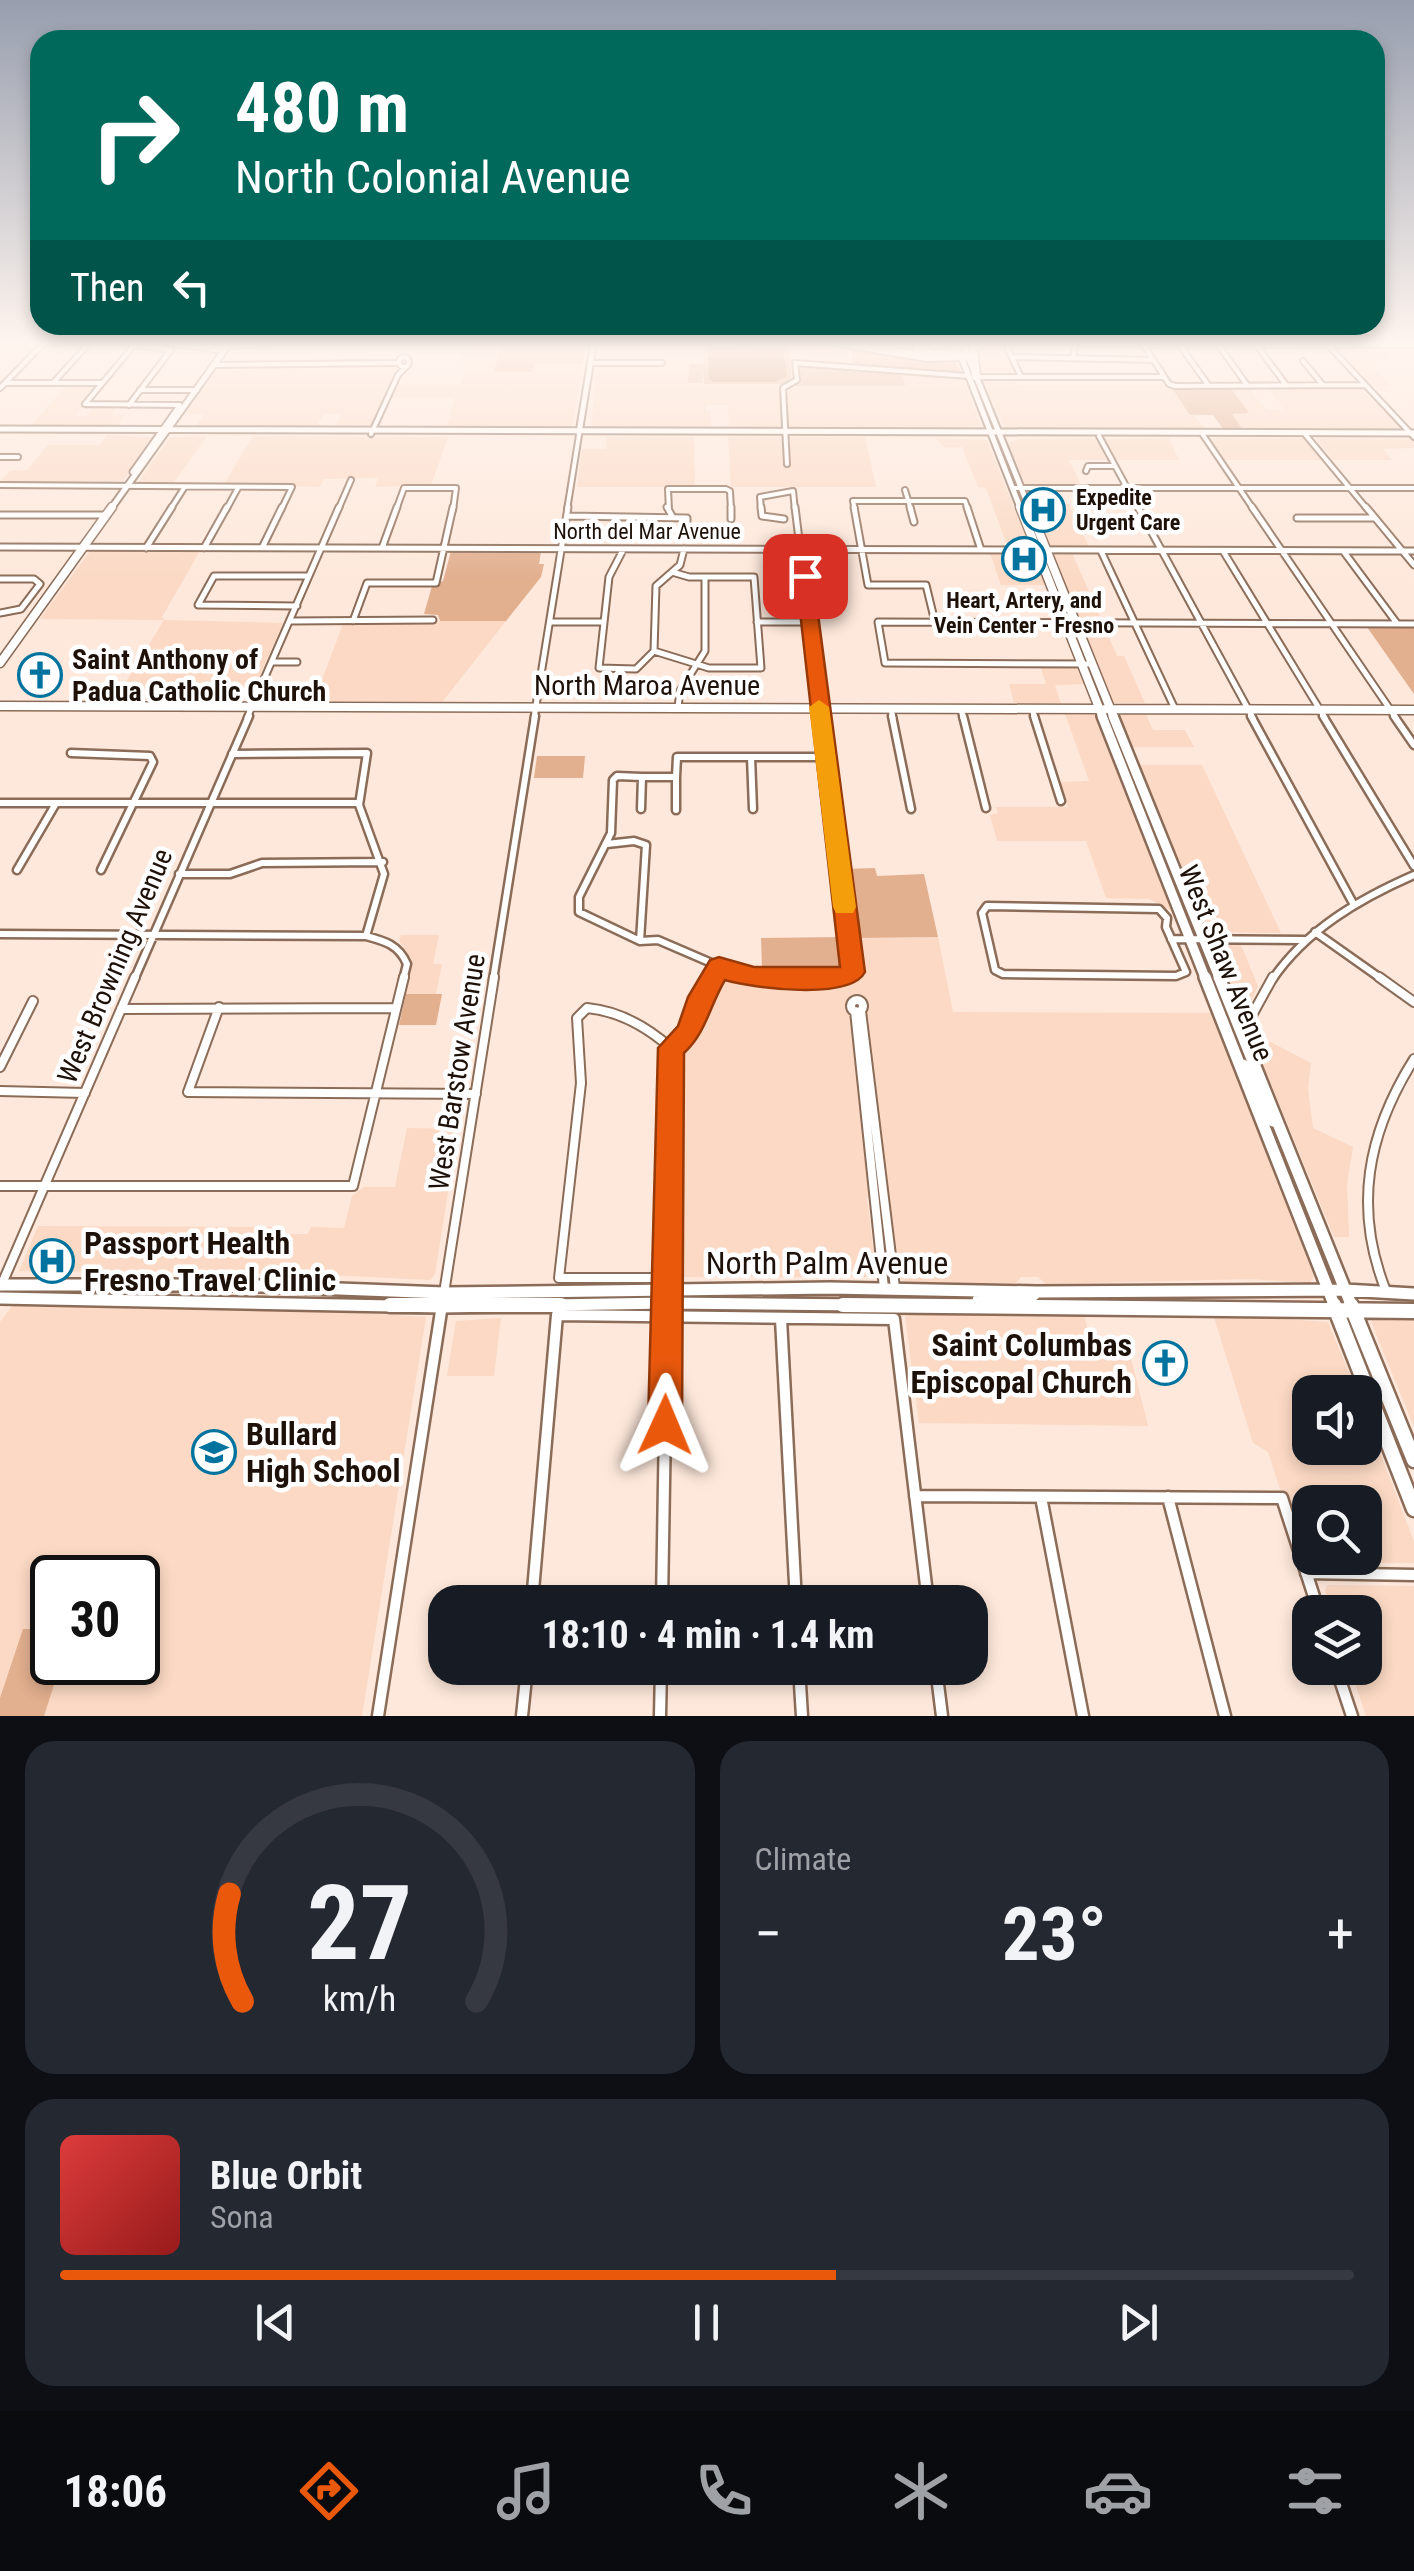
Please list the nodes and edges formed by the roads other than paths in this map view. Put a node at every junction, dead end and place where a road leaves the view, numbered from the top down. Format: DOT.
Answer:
graph roads {
  1 [pos="169,421"];
  2 [pos="172,421"];
  3 [pos="377,421"];
  4 [pos="581,421"];
  5 [pos="784,421"];
  6 [pos="989,421"];
  7 [pos="990,421"];
  8 [pos="0,431"];
  9 [pos="710,431"];
  10 [pos="164,432"];
  11 [pos="258,432"];
  12 [pos="372,432"];
  13 [pos="579,433"];
  14 [pos="785,433"];
  15 [pos="994,434"];
  16 [pos="1098,434"];
  17 [pos="1203,434"];
  18 [pos="671,435"];
  19 [pos="1307,435"];
  20 [pos="1413,435"];
  21 [pos="0,457"];
  22 [pos="18,457"];
  23 [pos="142,458"];
  24 [pos="788,464"];
  25 [pos="1116,466"];
  26 [pos="1086,471"];
  27 [pos="137,476"];
  28 [pos="351,480"];
  29 [pos="0,485"];
  30 [pos="126,486"];
  31 [pos="185,487"];
  32 [pos="239,487"];
  33 [pos="1016,488"];
  34 [pos="1127,488"];
  35 [pos="1239,488"];
  36 [pos="1353,488"];
  37 [pos="1414,488"];
  38 [pos="905,490"];
  39 [pos="748,496"];
  40 [pos="761,496"];
  41 [pos="908,500"];
  42 [pos="0,515"];
  43 [pos="105,515"];
  44 [pos="568,516"];
  45 [pos="673,516"];
  46 [pos="749,517"];
  47 [pos="764,517"];
  48 [pos="1297,518"];
  49 [pos="1377,518"];
  50 [pos="732,519"];
  51 [pos="797,519"];
  52 [pos="914,522"];
  53 [pos="687,529"];
  54 [pos="0,548"];
  55 [pos="82,548"];
  56 [pos="146,548"];
  57 [pos="204,548"];
  58 [pos="262,548"];
  59 [pos="322,548"];
  60 [pos="382,548"];
  61 [pos="447,548"];
  62 [pos="563,549"];
  63 [pos="623,549"];
  64 [pos="684,549"];
  65 [pos="801,549"];
  66 [pos="861,550"];
  67 [pos="981,550"];
  68 [pos="1041,550"];
  69 [pos="1101,550"];
  70 [pos="1161,550"];
  71 [pos="1223,551"];
  72 [pos="1282,551"];
  73 [pos="1343,551"];
  74 [pos="1402,551"];
  75 [pos="1414,551"];
  76 [pos="1414,565"];
  77 [pos="672,572"];
  78 [pos="310,576"];
  79 [pos="705,577"];
  80 [pos="0,579"];
  81 [pos="48,595"];
  82 [pos="29,596"];
  83 [pos="297,606"];
  84 [pos="0,613"];
  85 [pos="433,620"];
  86 [pos="290,621"];
  87 [pos="353,621"];
  88 [pos="551,622"];
  89 [pos="604,622"];
  90 [pos="757,622"];
  91 [pos="810,622"];
  92 [pos="935,622"];
  93 [pos="1070,623"];
  94 [pos="1135,623"];
  95 [pos="1397,623"];
  96 [pos="1200,624"];
  97 [pos="1267,624"];
  98 [pos="1332,624"];
  99 [pos="1414,624"];
  100 [pos="654,651"];
  101 [pos="272,662"];
  102 [pos="298,662"];
  103 [pos="0,663"];
  104 [pos="698,664"];
  105 [pos="1086,664"];
  106 [pos="0,706"];
  107 [pos="253,706"];
  108 [pos="678,707"];
  109 [pos="536,708"];
  110 [pos="820,708"];
  111 [pos="1175,708"];
  112 [pos="891,709"];
  113 [pos="961,709"];
  114 [pos="1032,709"];
  115 [pos="1104,709"];
  116 [pos="1320,709"];
  117 [pos="1246,710"];
  118 [pos="1390,710"];
  119 [pos="1414,710"];
  120 [pos="1414,746"];
  121 [pos="71,753"];
  122 [pos="232,754"];
  123 [pos="751,757"];
  124 [pos="826,757"];
  125 [pos="642,776"];
  126 [pos="676,777"];
  127 [pos="1061,801"];
  128 [pos="0,803"];
  129 [pos="357,803"];
  130 [pos="55,804"];
  131 [pos="134,804"];
  132 [pos="209,804"];
  133 [pos="986,808"];
  134 [pos="641,809"];
  135 [pos="754,809"];
  136 [pos="912,809"];
  137 [pos="676,810"];
  138 [pos="606,845"];
  139 [pos="382,862"];
  140 [pos="1414,866"];
  141 [pos="17,870"];
  142 [pos="101,870"];
  143 [pos="179,874"];
  144 [pos="1414,875"];
  145 [pos="1354,905"];
  146 [pos="1315,932"];
  147 [pos="0,934"];
  148 [pos="153,935"];
  149 [pos="366,936"];
  150 [pos="1196,939"];
  151 [pos="1171,940"];
  152 [pos="1304,940"];
  153 [pos="640,942"];
  154 [pos="719,968"];
  155 [pos="850,975"];
  156 [pos="33,1002"];
  157 [pos="1414,1002"];
  158 [pos="219,1007"];
  159 [pos="396,1008"];
  160 [pos="121,1009"];
  161 [pos="858,1011"];
  162 [pos="1235,1018"];
  163 [pos="671,1048"];
  164 [pos="1414,1059"];
  165 [pos="1239,1063"];
  166 [pos="0,1067"];
  167 [pos="0,1092"];
  168 [pos="85,1093"];
  169 [pos="378,1094"];
  170 [pos="476,1094"];
  171 [pos="1279,1126"];
  172 [pos="0,1186"];
  173 [pos="45,1186"];
  174 [pos="202,1285"];
  175 [pos="0,1286"];
  176 [pos="668,1290"];
  177 [pos="889,1290"];
  178 [pos="1329,1290"];
  179 [pos="1345,1290"];
  180 [pos="444,1292"];
  181 [pos="1036,1292"];
  182 [pos="1387,1293"];
  183 [pos="1414,1294"];
  184 [pos="0,1298"];
  185 [pos="197,1300"];
  186 [pos="934,1306"];
  187 [pos="442,1307"];
  188 [pos="1336,1309"];
  189 [pos="1353,1309"];
  190 [pos="892,1310"];
  191 [pos="1414,1310"];
  192 [pos="780,1318"];
  193 [pos="667,1319"];
  194 [pos="1414,1460"];
  195 [pos="915,1496"];
  196 [pos="1168,1496"];
  197 [pos="1042,1497"];
  198 [pos="1414,1509"];
  199 [pos="1292,1529"];
  200 [pos="1382,1574"];
  201 [pos="1414,1575"];
  202 [pos="533,1585"];
  203 [pos="662,1585"];
  204 [pos="795,1585"];
  205 [pos="926,1585"];
  206 [pos="525,1685"];
  207 [pos="661,1685"];
  208 [pos="801,1685"];
  209 [pos="938,1685"];
  210 [pos="1342,1685"];
  211 [pos="378,1716"];
  212 [pos="522,1716"];
  213 [pos="660,1716"];
  214 [pos="802,1716"];
  215 [pos="942,1716"];
  216 [pos="1083,1716"];
  217 [pos="1225,1716"];
  218 [pos="1352,1716"];
  1 -- 10 [label="main road"];
  2 -- 10 [label="main road"];
  3 -- 12 [label="street"];
  4 -- 13 [label="main road"];
  5 -- 14 [label="street"];
  6 -- 15 [label="main road"];
  7 -- 15 [label="main road"];
  8 -- 10 [label="main road"];
  9 -- 13 [label="main road"];
  9 -- 14 [label="main road"];
  9 -- 18 [label="main road"];
  10 -- 11 [label="main road"];
  10 -- 11 [label="main road"];
  10 -- 23 [label="main road"];
  10 -- 27 [label="main road"];
  11 -- 12 [label="main road"];
  11 -- 12 [label="main road"];
  12 -- 13 [label="main road"];
  13 -- 18 [label="main road"];
  13 -- 44 [label="street, West Barstow Avenue"];
  14 -- 15 [label="main road"];
  14 -- 18 [label="main road"];
  14 -- 24 [label="street"];
  15 -- 16 [label="main road"];
  15 -- 16 [label="main road"];
  15 -- 33 [label="main road, West Shaw Avenue"];
  16 -- 17 [label="main road"];
  16 -- 17 [label="main road"];
  16 -- 25 [label="street"];
  17 -- 19 [label="main road"];
  17 -- 35 [label="street"];
  19 -- 20 [label="main road"];
  19 -- 36 [label="street"];
  21 -- 22 [label="street"];
  23 -- 27 [label="main road"];
  23 -- 30 [label="main road"];
  25 -- 26 [label="street"];
  25 -- 34 [label="street"];
  27 -- 30 [label="main road"];
  28 -- 59 [label="street, West Browning Avenue"];
  29 -- 30 [label="street"];
  30 -- 31 [label="street"];
  30 -- 43 [label="main road"];
  31 -- 32 [label="street"];
  31 -- 56 [label="street"];
  32 -- 57 [label="street"];
  32 -- 58 [label="street"];
  33 -- 34 [label="street"];
  33 -- 68 [label="main road, West Shaw Avenue"];
  34 -- 35 [label="street"];
  34 -- 70 [label="street"];
  35 -- 36 [label="street"];
  35 -- 72 [label="street"];
  36 -- 37 [label="street"];
  36 -- 49 [label="street"];
  38 -- 41 [label="street"];
  39 -- 40 [label="street"];
  40 -- 47 [label="street"];
  40 -- 51 [label="street"];
  41 -- 52 [label="street"];
  41 -- 66 [label="street"];
  41 -- 67 [label="street"];
  42 -- 43 [label="street"];
  43 -- 55 [label="main road"];
  44 -- 45 [label="street"];
  44 -- 62 [label="street, West Barstow Avenue"];
  45 -- 50 [label="street"];
  45 -- 53 [label="street"];
  46 -- 47 [label="street"];
  47 -- 51 [label="street"];
  48 -- 49 [label="street"];
  49 -- 74 [label="street"];
  51 -- 65 [label="street"];
  54 -- 55 [label="street, North del Mar Avenue"];
  55 -- 56 [label="street, North del Mar Avenue"];
  55 -- 81 [label="main road"];
  56 -- 57 [label="street, North del Mar Avenue"];
  57 -- 58 [label="street, North del Mar Avenue"];
  58 -- 59 [label="street, North del Mar Avenue"];
  59 -- 60 [label="street, North del Mar Avenue"];
  59 -- 78 [label="street, West Browning Avenue"];
  60 -- 61 [label="street, North del Mar Avenue"];
  60 -- 61 [label="street"];
  61 -- 62 [label="street, North del Mar Avenue"];
  61 -- 87 [label="street"];
  62 -- 63 [label="street, North del Mar Avenue"];
  62 -- 88 [label="street, West Barstow Avenue"];
  63 -- 64 [label="street, North del Mar Avenue"];
  63 -- 89 [label="street"];
  64 -- 65 [label="street, North del Mar Avenue"];
  64 -- 77 [label="street"];
  65 -- 66 [label="street, North del Mar Avenue"];
  65 -- 91 [label="street"];
  66 -- 67 [label="street, North del Mar Avenue"];
  66 -- 92 [label="street"];
  67 -- 68 [label="street, North del Mar Avenue"];
  68 -- 69 [label="street, North del Mar Avenue"];
  68 -- 93 [label="main road, West Shaw Avenue"];
  69 -- 70 [label="street, North del Mar Avenue"];
  69 -- 94 [label="street"];
  70 -- 71 [label="street, North del Mar Avenue"];
  70 -- 96 [label="street"];
  71 -- 72 [label="street, North del Mar Avenue"];
  71 -- 97 [label="street"];
  72 -- 73 [label="street, North del Mar Avenue"];
  72 -- 98 [label="street"];
  73 -- 74 [label="street, North del Mar Avenue"];
  73 -- 95 [label="street"];
  74 -- 75 [label="street, North del Mar Avenue"];
  74 -- 76 [label="street"];
  77 -- 79 [label="street"];
  77 -- 100 [label="street"];
  78 -- 83 [label="street, West Browning Avenue"];
  78 -- 83 [label="street"];
  79 -- 90 [label="street"];
  79 -- 104 [label="street"];
  80 -- 82 [label="street"];
  81 -- 82 [label="street"];
  81 -- 103 [label="main road"];
  82 -- 84 [label="street"];
  83 -- 86 [label="street, West Browning Avenue"];
  85 -- 87 [label="street"];
  86 -- 87 [label="street"];
  86 -- 101 [label="street, West Browning Avenue"];
  88 -- 89 [label="street"];
  88 -- 109 [label="street, West Barstow Avenue"];
  89 -- 100 [label="street"];
  90 -- 91 [label="street"];
  90 -- 104 [label="street"];
  91 -- 110 [label="street"];
  92 -- 93 [label="street"];
  92 -- 105 [label="street"];
  93 -- 94 [label="street"];
  93 -- 105 [label="main road, West Shaw Avenue"];
  94 -- 96 [label="street"];
  94 -- 111 [label="street"];
  95 -- 98 [label="street"];
  95 -- 99 [label="street"];
  96 -- 97 [label="street"];
  96 -- 117 [label="street"];
  97 -- 98 [label="street"];
  97 -- 116 [label="street"];
  98 -- 118 [label="street"];
  100 -- 104 [label="street"];
  101 -- 102 [label="street"];
  101 -- 107 [label="street, West Browning Avenue"];
  104 -- 108 [label="street"];
  105 -- 115 [label="main road, West Shaw Avenue"];
  106 -- 107 [label="main road, North Maroa Avenue"];
  107 -- 109 [label="main road, North Maroa Avenue"];
  107 -- 122 [label="street, West Browning Avenue"];
  108 -- 109 [label="main road, North Maroa Avenue"];
  108 -- 110 [label="main road, North Maroa Avenue"];
  109 -- 170 [label="street, West Barstow Avenue"];
  110 -- 112 [label="main road, North Maroa Avenue"];
  110 -- 124 [label="street"];
  111 -- 115 [label="main road, North Maroa Avenue"];
  111 -- 117 [label="main road, North Maroa Avenue"];
  112 -- 113 [label="main road, North Maroa Avenue"];
  112 -- 136 [label="street"];
  113 -- 114 [label="main road, North Maroa Avenue"];
  113 -- 133 [label="street"];
  114 -- 115 [label="main road, North Maroa Avenue"];
  114 -- 127 [label="street"];
  115 -- 150 [label="main road, West Shaw Avenue"];
  116 -- 117 [label="main road, North Maroa Avenue"];
  116 -- 118 [label="main road, North Maroa Avenue"];
  116 -- 140 [label="street"];
  117 -- 145 [label="street"];
  118 -- 119 [label="main road, North Maroa Avenue"];
  118 -- 120 [label="street"];
  121 -- 131 [label="street"];
  122 -- 129 [label="street"];
  122 -- 132 [label="street, West Browning Avenue"];
  123 -- 124 [label="street"];
  123 -- 126 [label="street"];
  123 -- 135 [label="street"];
  124 -- 155 [label="street"];
  125 -- 126 [label="street"];
  125 -- 134 [label="street"];
  125 -- 138 [label="street"];
  126 -- 137 [label="street"];
  128 -- 130 [label="street"];
  129 -- 132 [label="street"];
  129 -- 139 [label="street"];
  130 -- 131 [label="street"];
  130 -- 141 [label="street"];
  131 -- 132 [label="street"];
  131 -- 142 [label="street"];
  132 -- 143 [label="street, West Browning Avenue"];
  138 -- 153 [label="street"];
  138 -- 153 [label="street"];
  139 -- 143 [label="street"];
  139 -- 149 [label="street"];
  143 -- 148 [label="street, West Browning Avenue"];
  144 -- 145 [label="street"];
  145 -- 146 [label="street"];
  146 -- 152 [label="street"];
  146 -- 157 [label="street"];
  147 -- 148 [label="street"];
  148 -- 149 [label="street"];
  148 -- 160 [label="street, West Browning Avenue"];
  149 -- 159 [label="street"];
  150 -- 151 [label="street"];
  150 -- 152 [label="street"];
  150 -- 162 [label="main road, West Shaw Avenue"];
  150 -- 165 [label="main road, West Shaw Avenue"];
  151 -- 151 [label="street"];
  152 -- 162 [label="street"];
  153 -- 154 [label="street"];
  154 -- 155 [label="street"];
  154 -- 163 [label="street"];
  156 -- 166 [label="street"];
  158 -- 159 [label="street"];
  158 -- 160 [label="street"];
  158 -- 169 [label="street"];
  159 -- 169 [label="street"];
  160 -- 168 [label="street, West Browning Avenue"];
  161 -- 177 [label="street"];
  162 -- 171 [label="main road, West Shaw Avenue"];
  163 -- 176 [label="street"];
  163 -- 176 [label="street"];
  164 -- 182 [label="street"];
  165 -- 171 [label="main road"];
  165 -- 178 [label="main road, West Shaw Avenue"];
  167 -- 168 [label="street"];
  168 -- 173 [label="street, West Browning Avenue"];
  169 -- 170 [label="street"];
  169 -- 173 [label="street"];
  170 -- 180 [label="street, West Barstow Avenue"];
  171 -- 179 [label="main road, West Shaw Avenue"];
  172 -- 173 [label="street"];
  173 -- 175 [label="street, West Browning Avenue"];
  174 -- 175 [label="main road, North Palm Avenue"];
  174 -- 180 [label="main road, North Palm Avenue"];
  174 -- 185 [label="main road"];
  176 -- 177 [label="main road, North Palm Avenue"];
  176 -- 180 [label="main road, North Palm Avenue"];
  176 -- 187 [label="main road, North Palm Avenue"];
  176 -- 190 [label="main road, North Palm Avenue"];
  176 -- 193 [label="street"];
  177 -- 181 [label="main road, North Palm Avenue"];
  177 -- 190 [label="street"];
  178 -- 179 [label="main road, North Palm Avenue"];
  178 -- 181 [label="main road, North Palm Avenue"];
  178 -- 188 [label="main road, West Shaw Avenue"];
  179 -- 182 [label="main road, North Palm Avenue"];
  179 -- 189 [label="main road, West Shaw Avenue"];
  180 -- 187 [label="street, West Barstow Avenue"];
  181 -- 186 [label="main road"];
  182 -- 183 [label="main road, North Palm Avenue"];
  184 -- 185 [label="main road, North Palm Avenue"];
  185 -- 187 [label="main road, North Palm Avenue"];
  186 -- 188 [label="main road, North Palm Avenue"];
  186 -- 190 [label="main road, North Palm Avenue"];
  187 -- 211 [label="street, West Barstow Avenue"];
  188 -- 189 [label="main road, North Palm Avenue"];
  188 -- 198 [label="main road, West Shaw Avenue"];
  189 -- 191 [label="main road, North Palm Avenue"];
  189 -- 194 [label="main road, West Shaw Avenue"];
  190 -- 192 [label="street"];
  190 -- 195 [label="street"];
  192 -- 193 [label="street"];
  192 -- 204 [label="street"];
  193 -- 202 [label="street"];
  193 -- 203 [label="street"];
  195 -- 197 [label="street"];
  195 -- 205 [label="street"];
  196 -- 197 [label="street"];
  196 -- 199 [label="street"];
  196 -- 217 [label="street"];
  197 -- 216 [label="street"];
  200 -- 201 [label="street"];
  206 -- 212 [label="street"];
  207 -- 213 [label="street"];
  208 -- 214 [label="street"];
  209 -- 215 [label="street"];
  210 -- 218 [label="street"];
}
